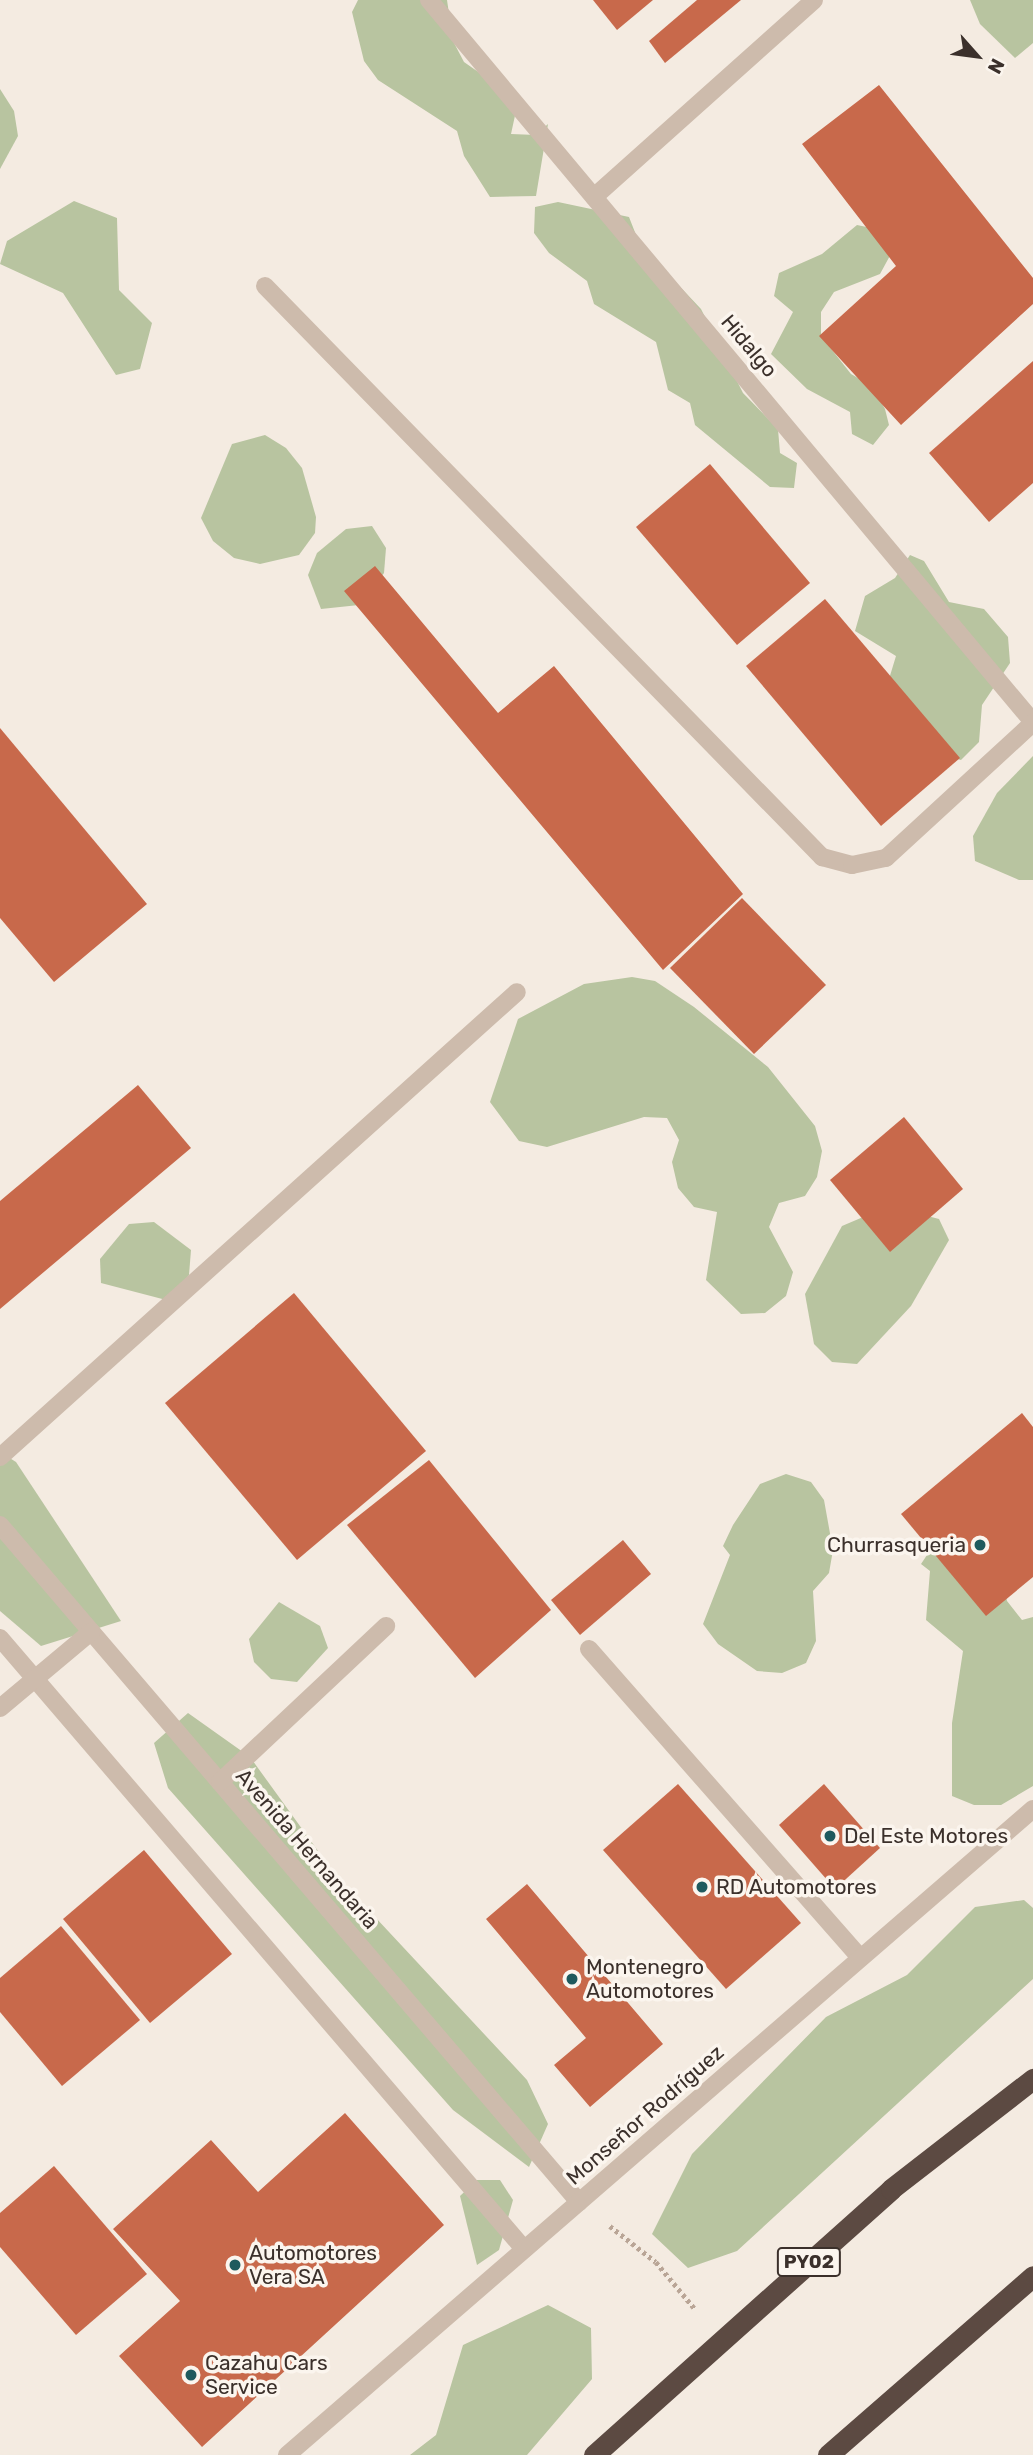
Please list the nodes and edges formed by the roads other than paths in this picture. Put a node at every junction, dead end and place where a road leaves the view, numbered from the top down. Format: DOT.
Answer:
graph roads {
  1 [pos="429,0"];
  2 [pos="814,0"];
  3 [pos="594,197"];
  4 [pos="265,286"];
  5 [pos="1033,722"];
  6 [pos="517,992"];
  7 [pos="0,1457"];
  8 [pos="0,1525"];
  9 [pos="386,1626"];
  10 [pos="91,1632"];
  11 [pos="0,1637"];
  12 [pos="589,1649"];
  13 [pos="33,1676"];
  14 [pos="0,1708"];
  15 [pos="220,1782"];
  16 [pos="1033,1809"];
  17 [pos="860,1958"];
  18 [pos="1033,2079"];
  19 [pos="579,2202"];
  20 [pos="524,2249"];
  21 [pos="1033,2276"];
  22 [pos="833,2454"];
  23 [pos="287,2455"];
  24 [pos="594,2455"];
  1 -- 3 [label="street, Hidalgo"];
  2 -- 3 [label="street"];
  3 -- 5 [label="street, Hidalgo"];
  4 -- 5 [label="street"];
  6 -- 7 [label="street"];
  8 -- 10 [label="street, Avenida Hernandaria"];
  9 -- 15 [label="street"];
  10 -- 13 [label="street"];
  10 -- 15 [label="street, Avenida Hernandaria"];
  11 -- 13 [label="street"];
  12 -- 17 [label="street"];
  13 -- 14 [label="street"];
  13 -- 20 [label="street"];
  15 -- 19 [label="street, Avenida Hernandaria"];
  16 -- 17 [label="street, Monseñor Rodríguez"];
  17 -- 19 [label="street, Monseñor Rodríguez"];
  18 -- 24 [label="highway, PY02"];
  19 -- 20 [label="street, Monseñor Rodríguez"];
  20 -- 23 [label="street, Monseñor Rodríguez"];
  21 -- 22 [label="highway"];
}
